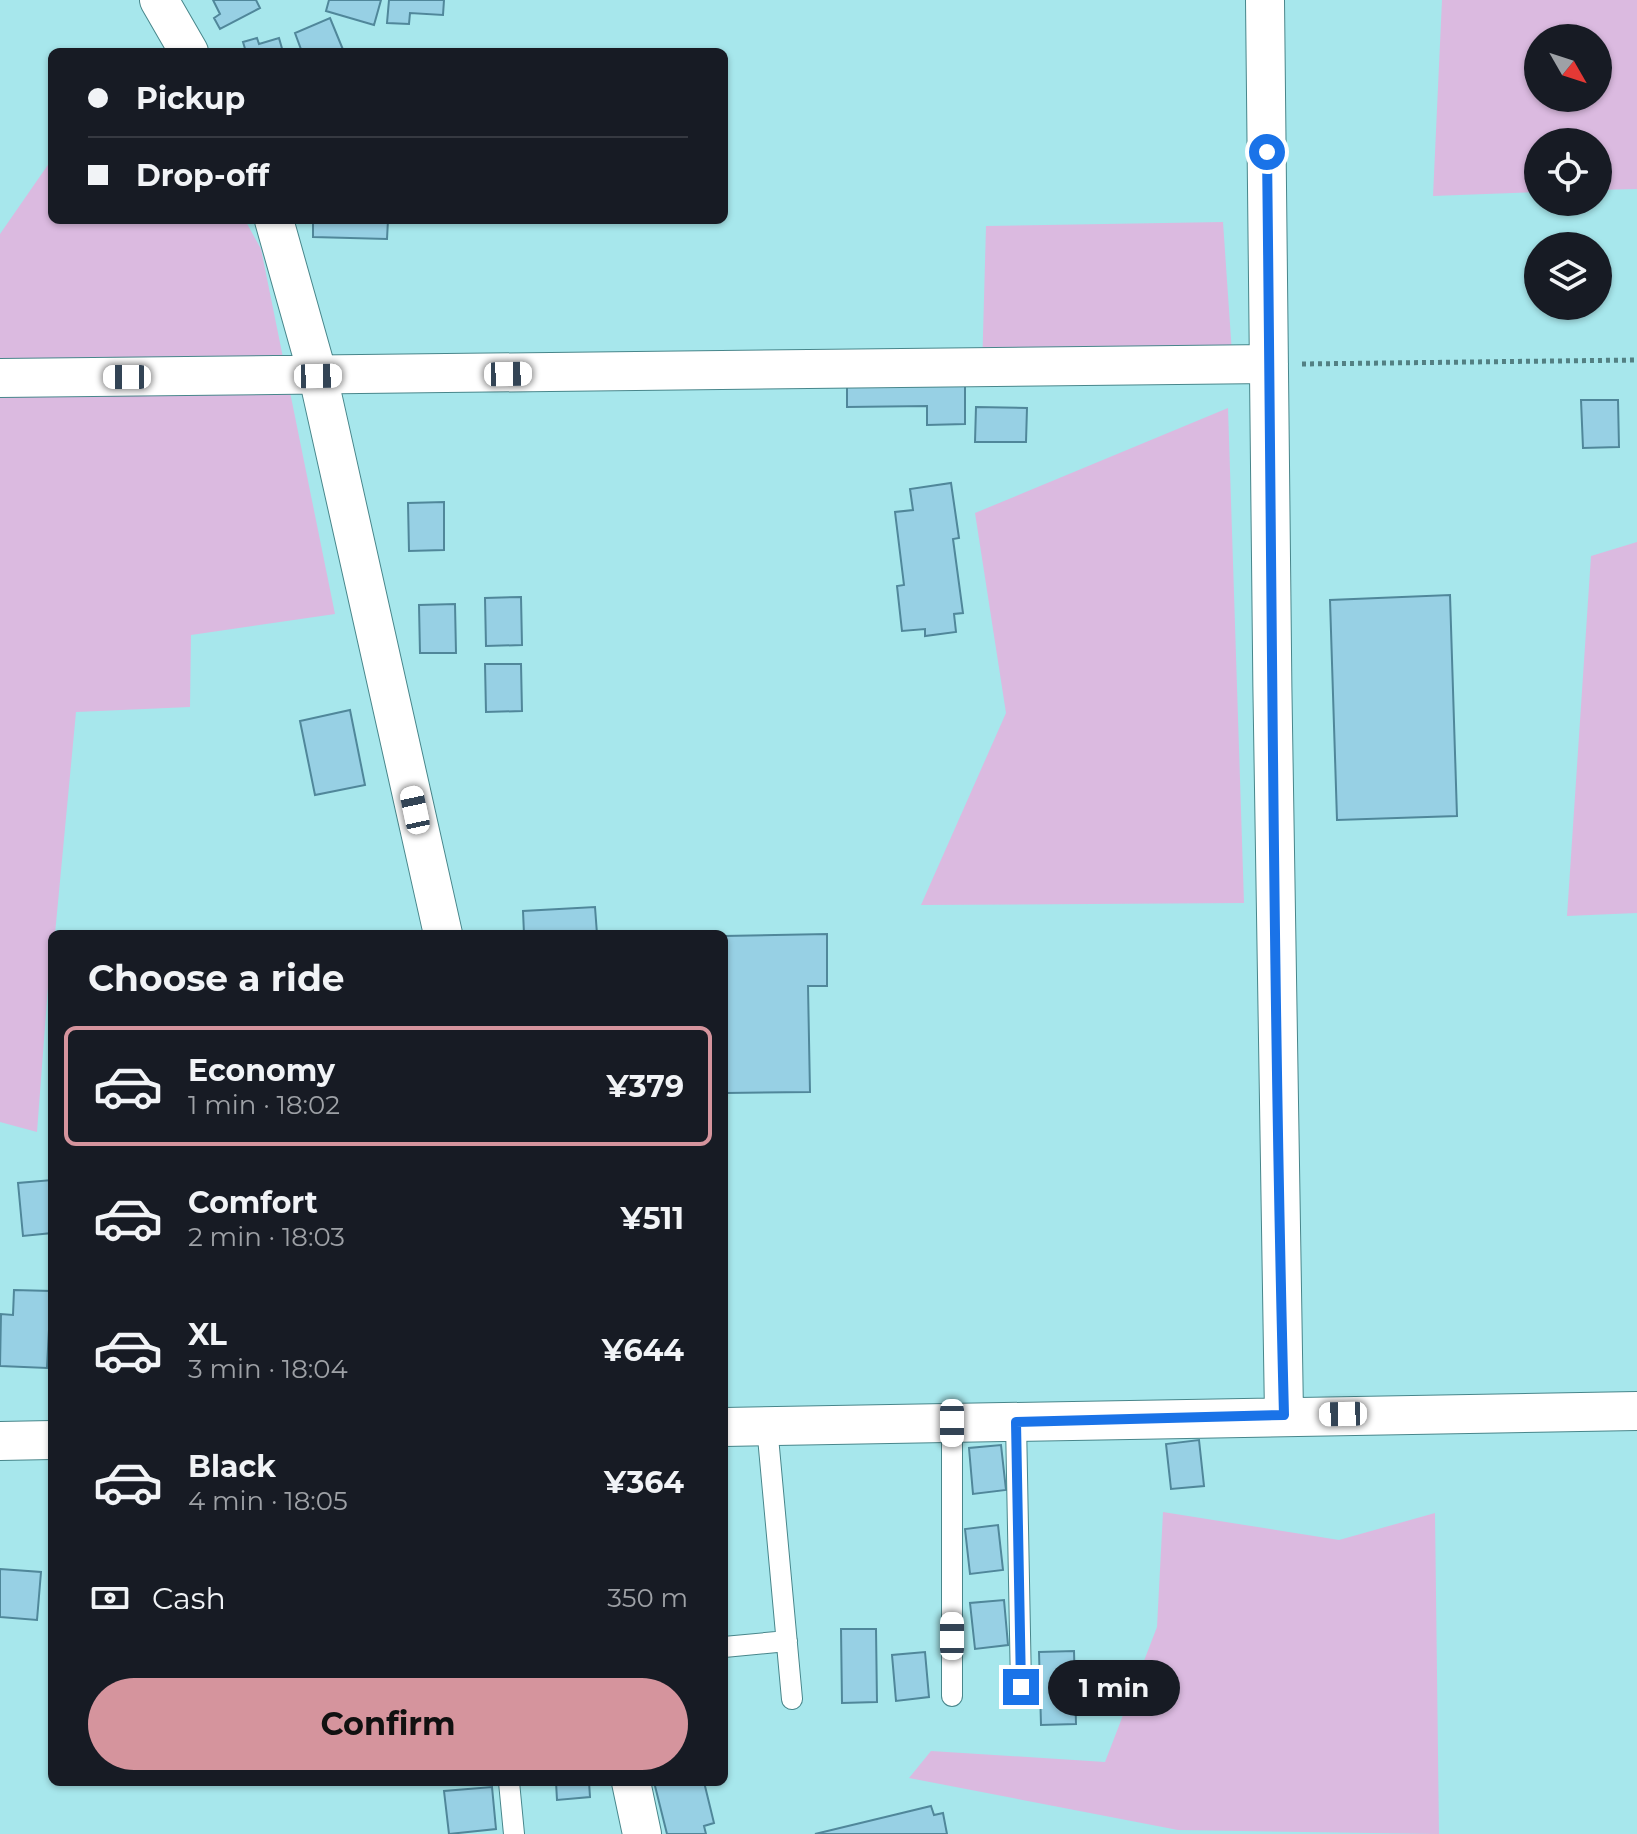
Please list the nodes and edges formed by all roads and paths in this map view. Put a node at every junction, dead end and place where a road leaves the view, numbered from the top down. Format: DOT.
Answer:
graph roads {
  1 [pos="159,0"];
  2 [pos="1265,0"];
  3 [pos="187,48"];
  4 [pos="275,224"];
  5 [pos="1637,360"];
  6 [pos="1269,364"];
  7 [pos="318,376"];
  8 [pos="0,378"];
  9 [pos="442,930"];
  10 [pos="1637,1411"];
  11 [pos="1284,1415"];
  12 [pos="1016,1422"];
  13 [pos="952,1423"];
  14 [pos="767,1426"];
  15 [pos="728,1427"];
  16 [pos="48,1440"];
  17 [pos="0,1441"];
  18 [pos="787,1641"];
  19 [pos="728,1647"];
  20 [pos="1021,1687"];
  21 [pos="952,1696"];
  22 [pos="792,1699"];
  23 [pos="509,1786"];
  24 [pos="632,1786"];
  25 [pos="514,1834"];
  26 [pos="642,1834"];
  1 -- 3 [label="street"];
  2 -- 6 [label="street"];
  4 -- 7 [label="street"];
  5 -- 6 [label="path"];
  6 -- 7 [label="street"];
  6 -- 11 [label="street"];
  7 -- 8 [label="street"];
  7 -- 9 [label="street"];
  10 -- 11 [label="street"];
  11 -- 12 [label="street"];
  12 -- 13 [label="street"];
  12 -- 20 [label="lane"];
  13 -- 14 [label="street"];
  13 -- 21 [label="lane"];
  14 -- 15 [label="street"];
  14 -- 18 [label="lane"];
  16 -- 17 [label="street"];
  18 -- 19 [label="lane"];
  18 -- 22 [label="lane"];
  23 -- 25 [label="lane"];
  24 -- 26 [label="street"];
}
